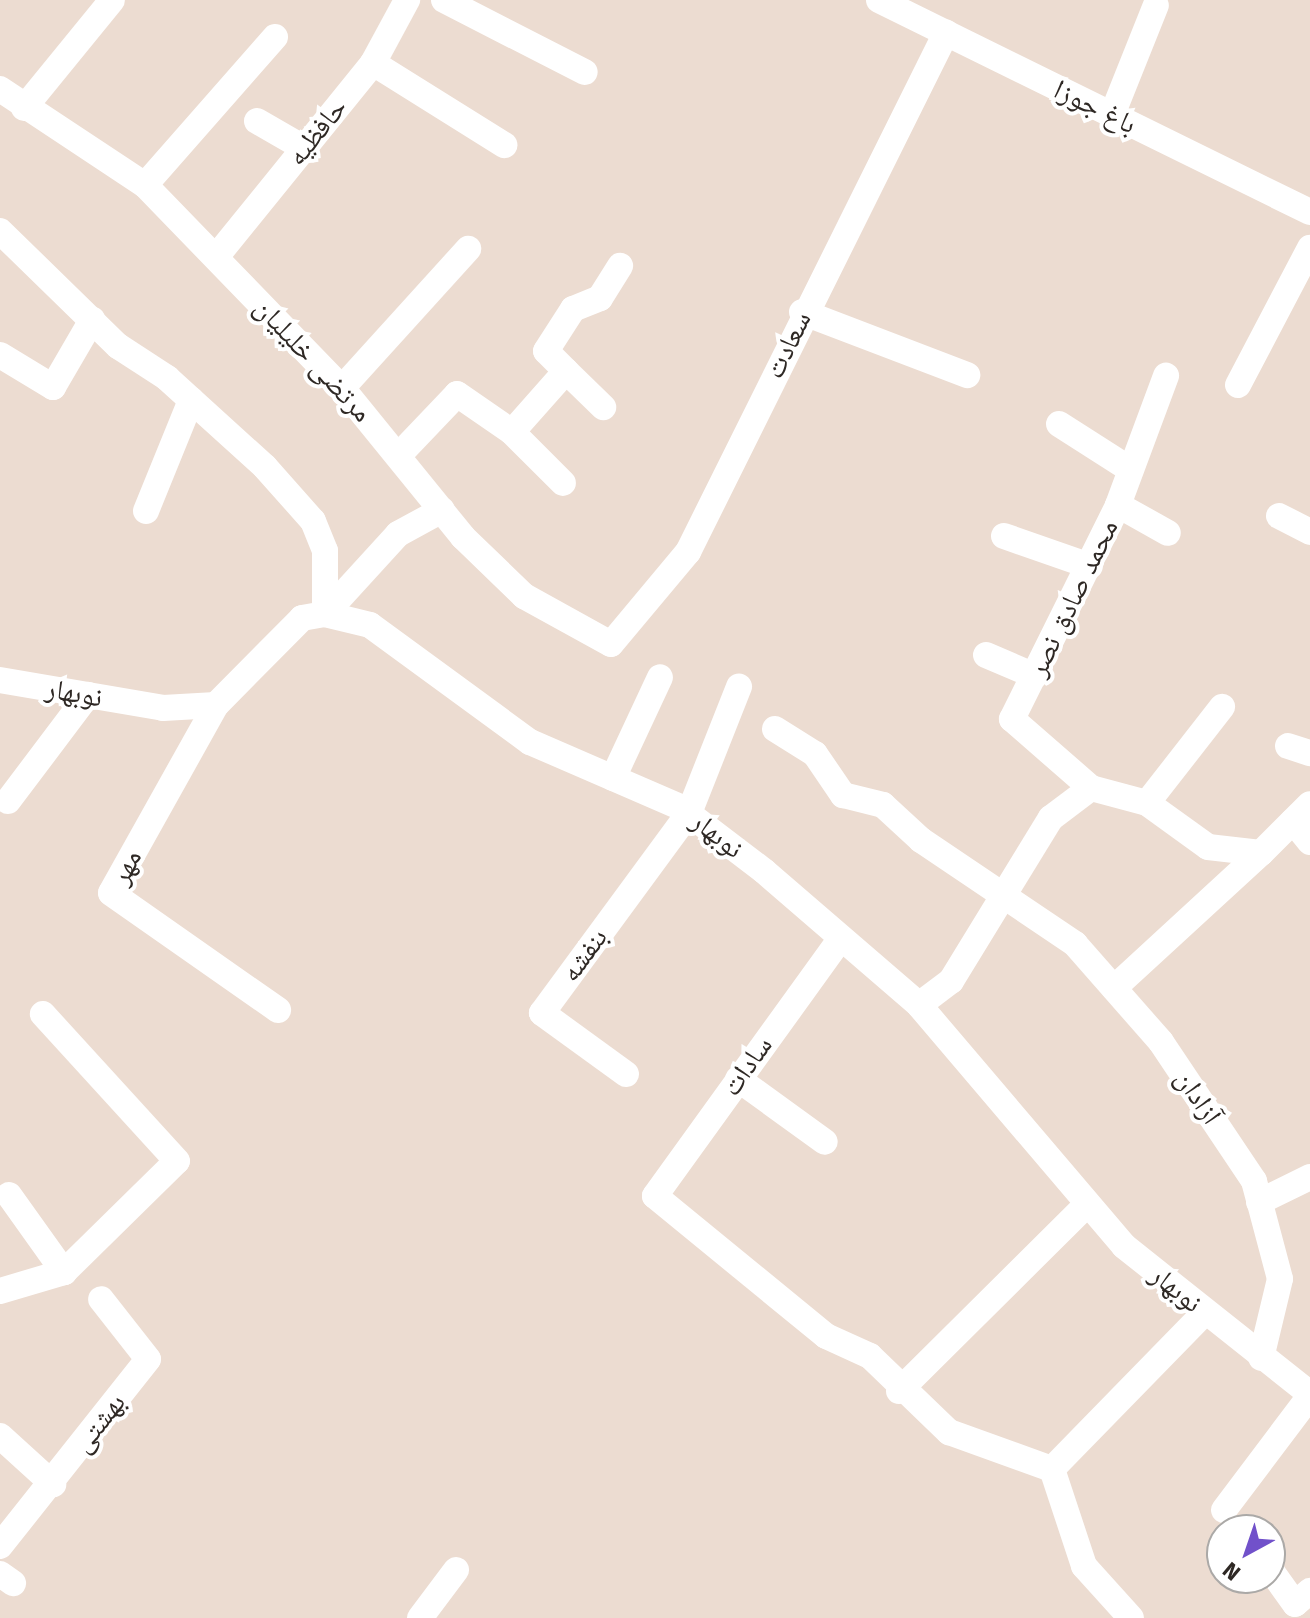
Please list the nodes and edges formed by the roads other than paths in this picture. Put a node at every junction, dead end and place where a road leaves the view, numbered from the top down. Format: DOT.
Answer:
graph roads {
  1 [pos="112,0"];
  2 [pos="407,0"];
  3 [pos="444,0"];
  4 [pos="879,0"];
  5 [pos="1156,5"];
  6 [pos="946,33"];
  7 [pos="275,37"];
  8 [pos="373,63"];
  9 [pos="585,72"];
  10 [pos="0,89"];
  11 [pos="24,108"];
  12 [pos="1112,115"];
  13 [pos="257,121"];
  14 [pos="504,145"];
  15 [pos="304,148"];
  16 [pos="145,185"];
  17 [pos="1310,212"];
  18 [pos="0,231"];
  19 [pos="1310,248"];
  20 [pos="468,249"];
  21 [pos="216,257"];
  22 [pos="620,266"];
  23 [pos="802,312"];
  24 [pos="92,320"];
  25 [pos="0,355"];
  26 [pos="566,371"];
  27 [pos="967,375"];
  28 [pos="1166,376"];
  29 [pos="1238,385"];
  30 [pos="342,388"];
  31 [pos="191,400"];
  32 [pos="603,407"];
  33 [pos="1059,424"];
  34 [pos="512,432"];
  35 [pos="399,455"];
  36 [pos="1131,470"];
  37 [pos="563,483"];
  38 [pos="1118,505"];
  39 [pos="442,510"];
  40 [pos="146,511"];
  41 [pos="1279,516"];
  42 [pos="1310,532"];
  43 [pos="1168,533"];
  44 [pos="1004,536"];
  45 [pos="1090,566"];
  46 [pos="325,614"];
  47 [pos="611,644"];
  48 [pos="986,655"];
  49 [pos="1035,676"];
  50 [pos="660,677"];
  51 [pos="0,680"];
  52 [pos="739,687"];
  53 [pos="88,695"];
  54 [pos="216,705"];
  55 [pos="1222,707"];
  56 [pos="775,729"];
  57 [pos="613,778"];
  58 [pos="1091,788"];
  59 [pos="8,801"];
  60 [pos="1147,803"];
  61 [pos="689,813"];
  62 [pos="1302,813"];
  63 [pos="1310,842"];
  64 [pos="1261,853"];
  65 [pos="1003,896"];
  66 [pos="841,938"];
  67 [pos="1114,988"];
  68 [pos="919,1005"];
  69 [pos="278,1010"];
  70 [pos="43,1014"];
  71 [pos="626,1074"];
  72 [pos="738,1079"];
  73 [pos="825,1142"];
  74 [pos="1310,1177"];
  75 [pos="9,1195"];
  76 [pos="1259,1202"];
  77 [pos="1086,1205"];
  78 [pos="64,1272"];
  79 [pos="0,1291"];
  80 [pos="101,1299"];
  81 [pos="1205,1312"];
  82 [pos="1261,1358"];
  83 [pos="899,1391"];
  84 [pos="1310,1395"];
  85 [pos="0,1436"];
  86 [pos="1052,1469"];
  87 [pos="53,1484"];
  88 [pos="1224,1510"];
  89 [pos="0,1546"];
  90 [pos="456,1570"];
  91 [pos="1286,1591"];
  92 [pos="1310,1591"];
  93 [pos="420,1618"];
  94 [pos="1131,1618"];
  1 -- 11 [label="street"];
  2 -- 8 [label="street, حافظیه"];
  3 -- 9 [label="street"];
  4 -- 6 [label="street, باغ جوزا"];
  5 -- 12 [label="street"];
  6 -- 12 [label="street, باغ جوزا"];
  6 -- 23 [label="street, سعادت"];
  7 -- 16 [label="street"];
  8 -- 14 [label="street"];
  8 -- 15 [label="street, حافظیه"];
  10 -- 11 [label="street, مرتضی خلیلیان"];
  11 -- 16 [label="street, مرتضی خلیلیان"];
  12 -- 17 [label="street, باغ جوزا"];
  13 -- 15 [label="street"];
  15 -- 21 [label="street, حافظیه"];
  16 -- 21 [label="street, مرتضی خلیلیان"];
  18 -- 24 [label="street"];
  19 -- 29 [label="street"];
  20 -- 30 [label="street"];
  21 -- 30 [label="street, مرتضی خلیلیان"];
  22 -- 26 [label="street"];
  23 -- 27 [label="street"];
  23 -- 47 [label="street, سعادت"];
  24 -- 25 [label="street"];
  24 -- 31 [label="street"];
  26 -- 32 [label="street"];
  26 -- 34 [label="street"];
  28 -- 36 [label="street, محمد صادق نصر"];
  30 -- 35 [label="street, مرتضی خلیلیان"];
  31 -- 40 [label="street"];
  31 -- 46 [label="street"];
  33 -- 36 [label="street"];
  34 -- 35 [label="street"];
  34 -- 37 [label="street"];
  35 -- 39 [label="street, مرتضی خلیلیان"];
  36 -- 38 [label="street, محمد صادق نصر"];
  38 -- 43 [label="street"];
  38 -- 45 [label="street, محمد صادق نصر"];
  39 -- 46 [label="street"];
  39 -- 47 [label="street, مرتضی خلیلیان"];
  41 -- 42 [label="street"];
  44 -- 45 [label="street"];
  45 -- 49 [label="street, محمد صادق نصر"];
  46 -- 54 [label="street"];
  46 -- 57 [label="street, نوبهار"];
  48 -- 49 [label="street"];
  49 -- 58 [label="street, محمد صادق نصر"];
  50 -- 57 [label="street"];
  51 -- 53 [label="street, نوبهار"];
  52 -- 61 [label="street"];
  53 -- 54 [label="street, نوبهار"];
  53 -- 59 [label="street"];
  54 -- 69 [label="street, مهر"];
  55 -- 60 [label="street"];
  56 -- 65 [label="street, آزادان"];
  57 -- 61 [label="street, نوبهار"];
  58 -- 60 [label="street"];
  58 -- 65 [label="street"];
  60 -- 64 [label="street"];
  61 -- 66 [label="street, نوبهار"];
  61 -- 71 [label="street, بنفشه"];
  62 -- 63 [label="street"];
  62 -- 64 [label="street"];
  64 -- 67 [label="street"];
  65 -- 67 [label="street, آزادان"];
  65 -- 68 [label="street"];
  66 -- 68 [label="street, نوبهار"];
  66 -- 72 [label="street, سادات"];
  67 -- 76 [label="street, آزادان"];
  68 -- 77 [label="street, نوبهار"];
  70 -- 78 [label="street"];
  72 -- 73 [label="street"];
  72 -- 83 [label="street, سادات"];
  74 -- 76 [label="street"];
  75 -- 78 [label="street"];
  76 -- 82 [label="street, آزادان"];
  77 -- 81 [label="street, نوبهار"];
  77 -- 83 [label="street"];
  78 -- 79 [label="street"];
  80 -- 87 [label="street, بهشتی"];
  81 -- 82 [label="street, نوبهار"];
  81 -- 86 [label="street"];
  82 -- 84 [label="street, نوبهار"];
  83 -- 86 [label="street"];
  84 -- 88 [label="street"];
  85 -- 87 [label="street"];
  86 -- 94 [label="street"];
  87 -- 89 [label="street, بهشتی"];
  90 -- 93 [label="street"];
  91 -- 92 [label="street"];
}
